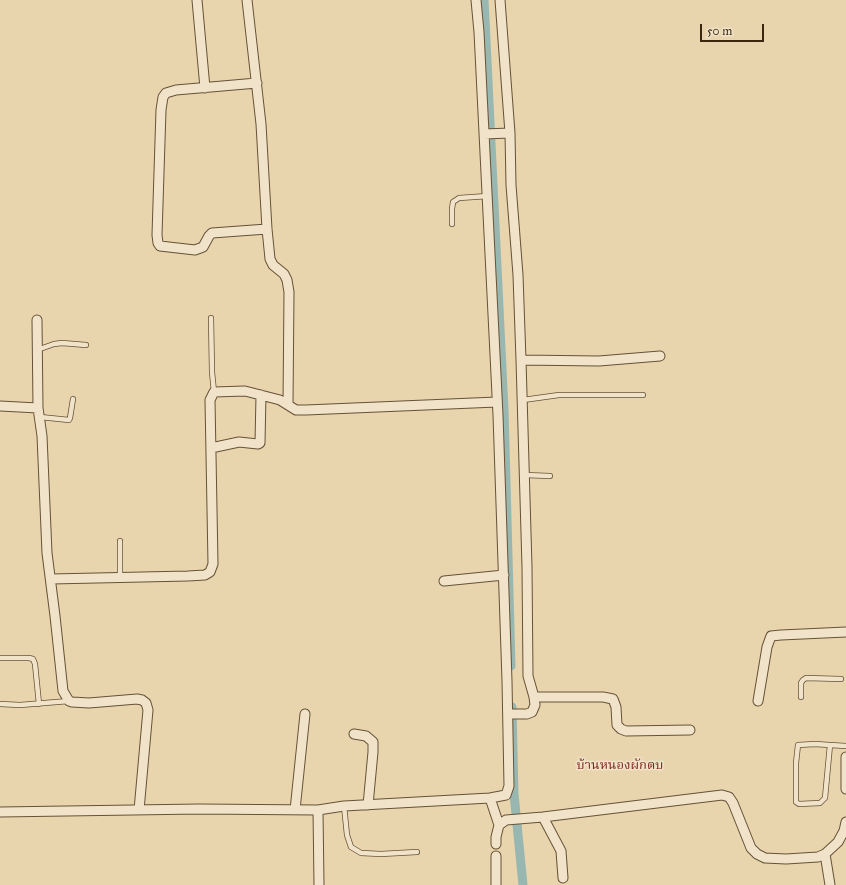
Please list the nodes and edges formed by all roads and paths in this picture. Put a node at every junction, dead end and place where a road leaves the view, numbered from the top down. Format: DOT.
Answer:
graph roads {
  1 [pos="197,0"];
  2 [pos="247,0"];
  3 [pos="476,0"];
  4 [pos="500,0"];
  5 [pos="256,83"];
  6 [pos="205,88"];
  7 [pos="486,134"];
  8 [pos="509,134"];
  9 [pos="488,196"];
  10 [pos="452,224"];
  11 [pos="267,229"];
  12 [pos="211,318"];
  13 [pos="37,320"];
  14 [pos="86,344"];
  15 [pos="37,350"];
  16 [pos="660,356"];
  17 [pos="521,360"];
  18 [pos="214,392"];
  19 [pos="261,395"];
  20 [pos="643,395"];
  21 [pos="73,399"];
  22 [pos="523,400"];
  23 [pos="497,402"];
  24 [pos="288,405"];
  25 [pos="0,406"];
  26 [pos="39,412"];
  27 [pos="211,448"];
  28 [pos="525,476"];
  29 [pos="550,476"];
  30 [pos="120,541"];
  31 [pos="504,575"];
  32 [pos="120,578"];
  33 [pos="51,579"];
  34 [pos="444,581"];
  35 [pos="846,632"];
  36 [pos="0,658"];
  37 [pos="841,679"];
  38 [pos="534,697"];
  39 [pos="801,697"];
  40 [pos="69,701"];
  41 [pos="758,701"];
  42 [pos="0,704"];
  43 [pos="39,704"];
  44 [pos="305,714"];
  45 [pos="509,714"];
  46 [pos="690,730"];
  47 [pos="354,734"];
  48 [pos="830,745"];
  49 [pos="846,746"];
  50 [pos="846,757"];
  51 [pos="846,789"];
  52 [pos="490,798"];
  53 [pos="368,805"];
  54 [pos="344,806"];
  55 [pos="139,810"];
  56 [pos="295,810"];
  57 [pos="318,810"];
  58 [pos="0,812"];
  59 [pos="539,817"];
  60 [pos="846,822"];
  61 [pos="503,823"];
  62 [pos="496,844"];
  63 [pos="417,852"];
  64 [pos="826,854"];
  65 [pos="496,856"];
  66 [pos="563,878"];
  67 [pos="319,885"];
  68 [pos="496,885"];
  69 [pos="830,885"];
  1 -- 6 [label="street"];
  2 -- 5 [label="street"];
  3 -- 7 [label="street"];
  4 -- 8 [label="street"];
  5 -- 6 [label="street"];
  5 -- 11 [label="street"];
  6 -- 11 [label="street"];
  7 -- 8 [label="street"];
  7 -- 9 [label="street"];
  8 -- 17 [label="street"];
  9 -- 10 [label="lane"];
  9 -- 23 [label="street"];
  11 -- 24 [label="street"];
  12 -- 18 [label="lane"];
  13 -- 15 [label="street"];
  14 -- 15 [label="lane"];
  15 -- 26 [label="street"];
  16 -- 17 [label="street"];
  17 -- 22 [label="street"];
  18 -- 19 [label="street"];
  18 -- 27 [label="street"];
  19 -- 24 [label="street"];
  19 -- 27 [label="street"];
  20 -- 22 [label="lane"];
  21 -- 26 [label="lane"];
  22 -- 28 [label="street"];
  23 -- 24 [label="street"];
  23 -- 31 [label="street"];
  25 -- 26 [label="street"];
  26 -- 33 [label="street"];
  27 -- 32 [label="street"];
  28 -- 29 [label="lane"];
  28 -- 38 [label="street"];
  30 -- 32 [label="lane"];
  31 -- 34 [label="street"];
  31 -- 45 [label="street"];
  32 -- 33 [label="street"];
  33 -- 40 [label="street"];
  35 -- 41 [label="street"];
  36 -- 43 [label="lane"];
  37 -- 39 [label="lane"];
  38 -- 45 [label="street"];
  38 -- 46 [label="street"];
  40 -- 43 [label="lane"];
  40 -- 55 [label="street"];
  42 -- 43 [label="lane"];
  44 -- 56 [label="street"];
  45 -- 52 [label="street"];
  47 -- 53 [label="street"];
  48 -- 48 [label="lane"];
  48 -- 49 [label="lane"];
  50 -- 51 [label="street"];
  52 -- 53 [label="street"];
  52 -- 61 [label="street"];
  53 -- 54 [label="street"];
  54 -- 57 [label="street"];
  54 -- 63 [label="lane"];
  55 -- 56 [label="street"];
  55 -- 58 [label="street"];
  56 -- 57 [label="street"];
  57 -- 67 [label="street"];
  59 -- 61 [label="street"];
  59 -- 64 [label="street"];
  59 -- 66 [label="street"];
  60 -- 64 [label="street"];
  61 -- 62 [label="street"];
  64 -- 69 [label="street"];
  65 -- 68 [label="street"];
}
